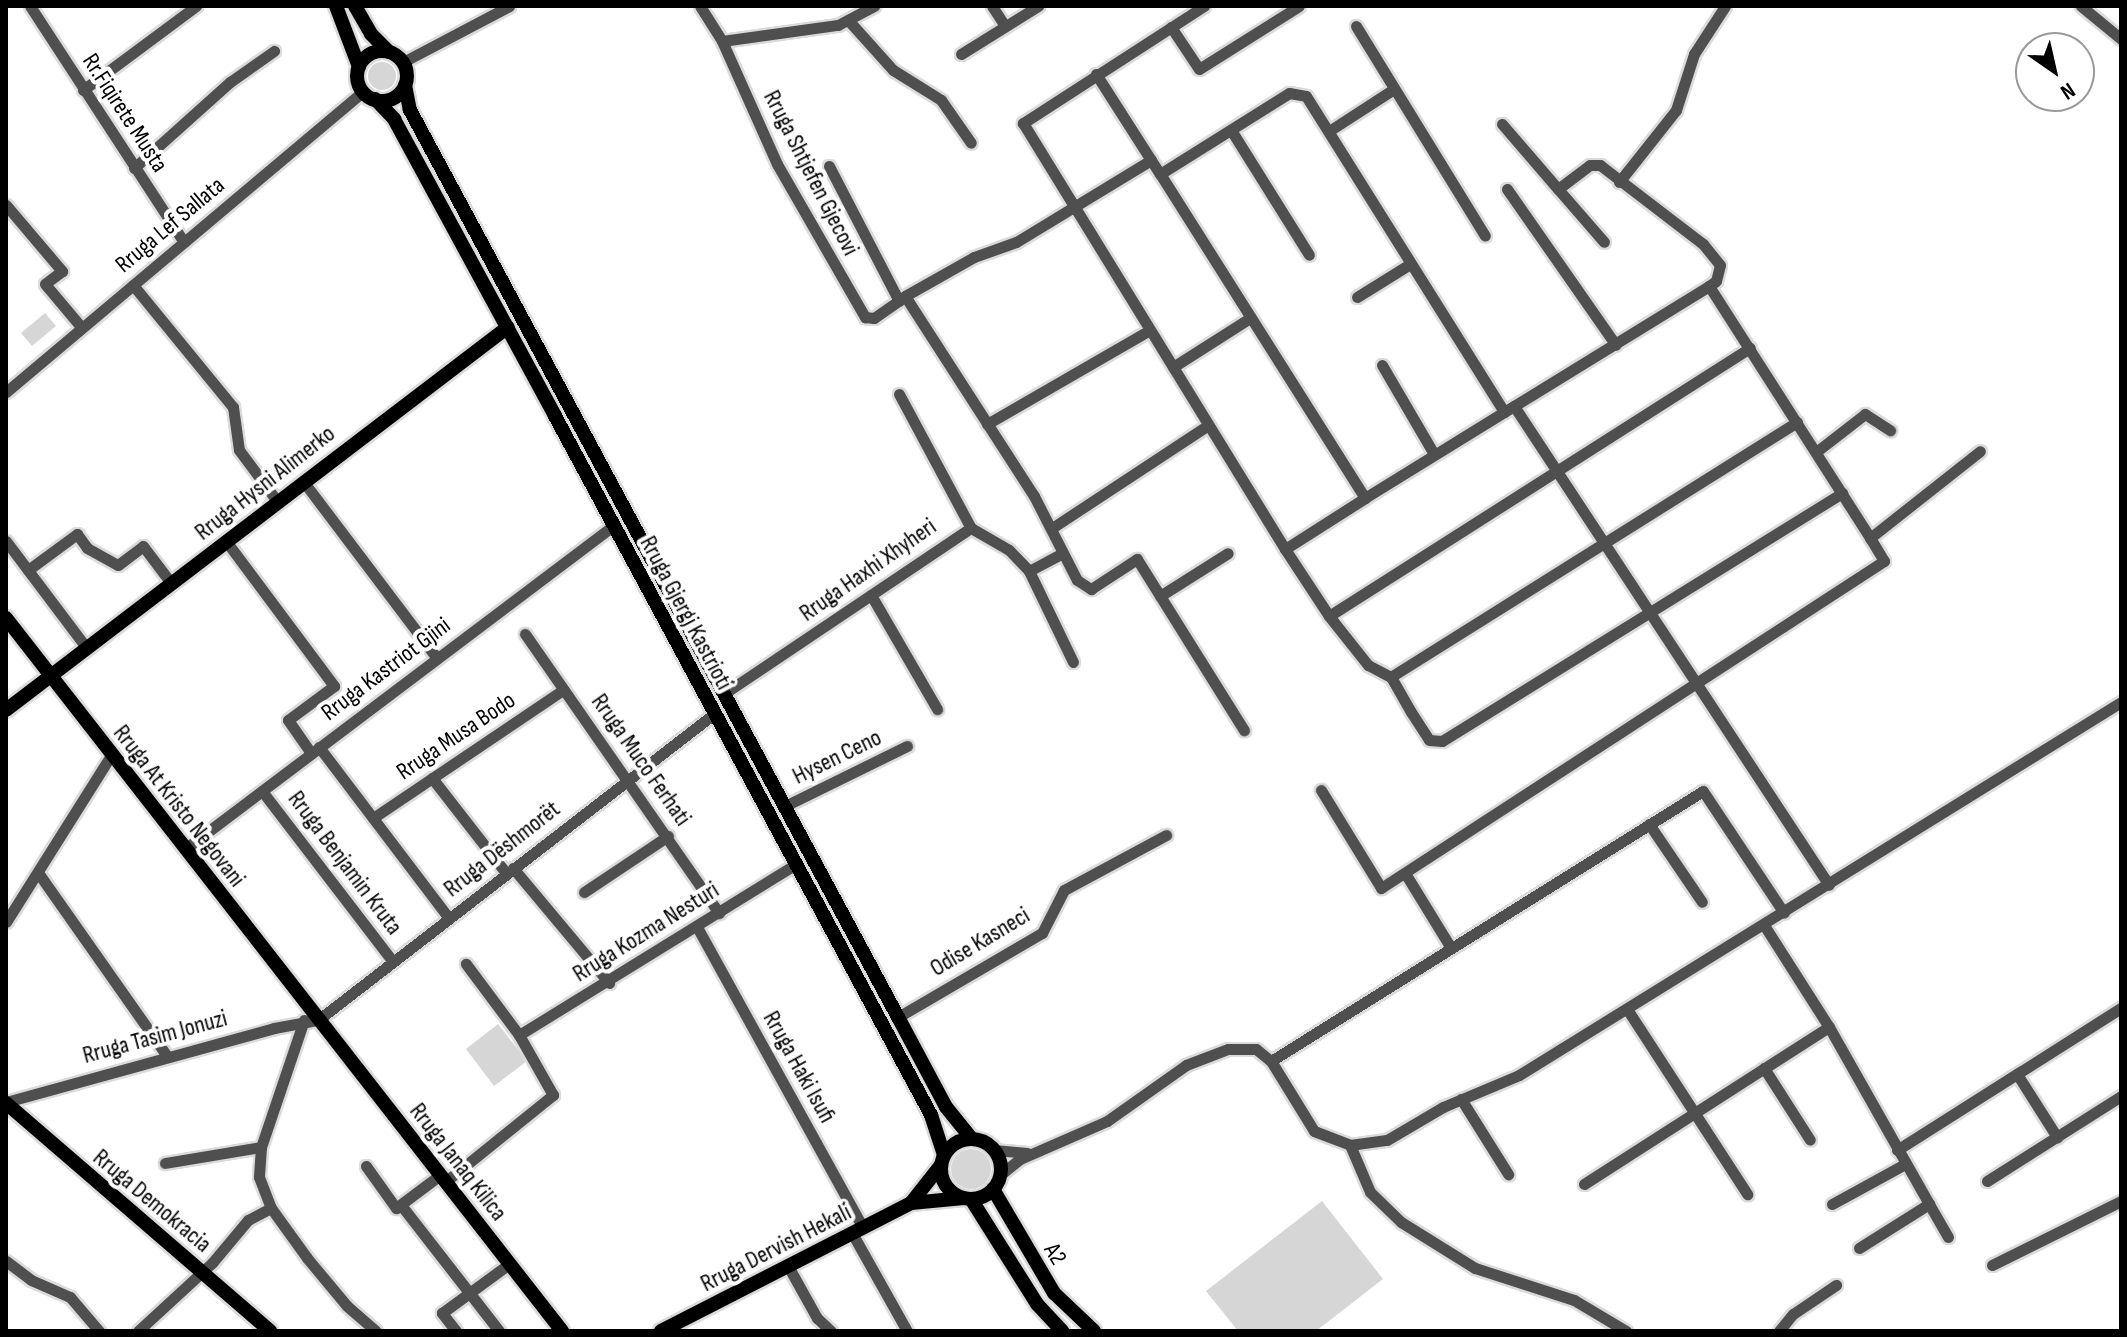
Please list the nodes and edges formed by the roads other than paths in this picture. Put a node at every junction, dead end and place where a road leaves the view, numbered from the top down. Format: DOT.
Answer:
graph roads {
  1 [pos="30,6"];
  2 [pos="196,6"];
  3 [pos="336,6"];
  4 [pos="509,6"];
  5 [pos="700,6"];
  6 [pos="874,6"];
  7 [pos="992,6"];
  8 [pos="1038,6"];
  9 [pos="1204,6"];
  10 [pos="1299,6"];
  11 [pos="1725,6"];
  12 [pos="2081,6"];
  13 [pos="2105,6"];
  14 [pos="360,8"];
  15 [pos="2096,17"];
  16 [pos="849,21"];
  17 [pos="1005,26"];
  18 [pos="1356,26"];
  19 [pos="1171,27"];
  20 [pos="2121,39"];
  21 [pos="722,41"];
  22 [pos="274,51"];
  23 [pos="389,52"];
  24 [pos="961,54"];
  25 [pos="403,62"];
  26 [pos="359,67"];
  27 [pos="1096,74"];
  28 [pos="405,85"];
  29 [pos="1394,89"];
  30 [pos="83,90"];
  31 [pos="369,95"];
  32 [pos="1502,124"];
  33 [pos="1231,130"];
  34 [pos="1329,131"];
  35 [pos="971,143"];
  36 [pos="1151,160"];
  37 [pos="829,166"];
  38 [pos="134,168"];
  39 [pos="1160,174"];
  40 [pos="1625,174"];
  41 [pos="1507,189"];
  42 [pos="1558,189"];
  43 [pos="6,205"];
  44 [pos="1076,207"];
  45 [pos="1485,236"];
  46 [pos="184,242"];
  47 [pos="1604,242"];
  48 [pos="1309,255"];
  49 [pos="1410,264"];
  50 [pos="133,285"];
  51 [pos="1709,286"];
  52 [pos="1357,297"];
  53 [pos="902,299"];
  54 [pos="1250,318"];
  55 [pos="508,327"];
  56 [pos="82,328"];
  57 [pos="1150,330"];
  58 [pos="1616,345"];
  59 [pos="1750,348"];
  60 [pos="1382,365"];
  61 [pos="1173,367"];
  62 [pos="6,392"];
  63 [pos="899,394"];
  64 [pos="1509,409"];
  65 [pos="1797,422"];
  66 [pos="987,424"];
  67 [pos="1208,425"];
  68 [pos="1890,430"];
  69 [pos="1980,451"];
  70 [pos="1816,452"];
  71 [pos="1434,454"];
  72 [pos="1557,471"];
  73 [pos="303,481"];
  74 [pos="1842,493"];
  75 [pos="1365,498"];
  76 [pos="277,501"];
  77 [pos="614,525"];
  78 [pos="971,528"];
  79 [pos="1052,528"];
  80 [pos="1870,538"];
  81 [pos="6,541"];
  82 [pos="226,541"];
  83 [pos="1604,545"];
  84 [pos="1285,549"];
  85 [pos="1063,553"];
  86 [pos="1228,553"];
  87 [pos="28,570"];
  88 [pos="1029,571"];
  89 [pos="171,583"];
  90 [pos="871,595"];
  91 [pos="1160,596"];
  92 [pos="1648,614"];
  93 [pos="1329,616"];
  94 [pos="6,618"];
  95 [pos="525,634"];
  96 [pos="86,647"];
  97 [pos="437,658"];
  98 [pos="1073,662"];
  99 [pos="50,675"];
  100 [pos="1391,677"];
  101 [pos="1692,682"];
  102 [pos="563,690"];
  103 [pos="725,693"];
  104 [pos="2121,702"];
  105 [pos="937,709"];
  106 [pos="6,710"];
  107 [pos="715,713"];
  108 [pos="1244,730"];
  109 [pos="907,746"];
  110 [pos="315,750"];
  111 [pos="112,754"];
  112 [pos="432,778"];
  113 [pos="630,778"];
  114 [pos="1321,790"];
  115 [pos="262,791"];
  116 [pos="785,806"];
  117 [pos="373,818"];
  118 [pos="1649,824"];
  119 [pos="1166,835"];
  120 [pos="668,836"];
  121 [pos="185,849"];
  122 [pos="796,864"];
  123 [pos="510,870"];
  124 [pos="1405,873"];
  125 [pos="39,874"];
  126 [pos="1829,885"];
  127 [pos="584,892"];
  128 [pos="1702,902"];
  129 [pos="719,913"];
  130 [pos="1784,913"];
  131 [pos="449,918"];
  132 [pos="6,922"];
  133 [pos="1764,925"];
  134 [pos="697,927"];
  135 [pos="1451,948"];
  136 [pos="393,962"];
  137 [pos="466,964"];
  138 [pos="609,983"];
  139 [pos="2121,1008"];
  140 [pos="1627,1009"];
  141 [pos="310,1017"];
  142 [pos="898,1017"];
  143 [pos="1829,1027"];
  144 [pos="519,1035"];
  145 [pos="167,1056"];
  146 [pos="1271,1061"];
  147 [pos="1764,1068"];
  148 [pos="2017,1074"];
  149 [pos="2121,1096"];
  150 [pos="1461,1099"];
  151 [pos="6,1103"];
  152 [pos="1694,1113"];
  153 [pos="2057,1137"];
  154 [pos="972,1139"];
  155 [pos="1810,1140"];
  156 [pos="1350,1145"];
  157 [pos="261,1147"];
  158 [pos="994,1150"];
  159 [pos="1897,1150"];
  160 [pos="1035,1153"];
  161 [pos="943,1160"];
  162 [pos="165,1163"];
  163 [pos="1905,1164"];
  164 [pos="366,1166"];
  165 [pos="1508,1174"];
  166 [pos="442,1178"];
  167 [pos="1987,1181"];
  168 [pos="997,1182"];
  169 [pos="1584,1184"];
  170 [pos="1747,1194"];
  171 [pos="967,1199"];
  172 [pos="2121,1201"];
  173 [pos="911,1203"];
  174 [pos="1832,1204"];
  175 [pos="1929,1204"];
  176 [pos="401,1205"];
  177 [pos="271,1208"];
  178 [pos="857,1231"];
  179 [pos="1948,1237"];
  180 [pos="1859,1248"];
  181 [pos="6,1261"];
  182 [pos="509,1264"];
  183 [pos="1992,1265"];
  184 [pos="788,1266"];
  185 [pos="201,1272"];
  186 [pos="1836,1285"];
  187 [pos="470,1293"];
  188 [pos="99,1331"];
  189 [pos="138,1331"];
  190 [pos="270,1331"];
  191 [pos="376,1331"];
  192 [pos="456,1331"];
  193 [pos="499,1331"];
  194 [pos="562,1331"];
  195 [pos="661,1331"];
  196 [pos="831,1331"];
  197 [pos="907,1331"];
  198 [pos="1062,1331"];
  199 [pos="1094,1331"];
  200 [pos="1626,1331"];
  201 [pos="1779,1331"];
  1 -- 30 [label="street, Rr.Fiqirete Musta"];
  2 -- 30 [label="street"];
  3 -- 26 [label="main road"];
  4 -- 25 [label="street"];
  5 -- 21 [label="street, Rruga Shtjefen Gjecovi"];
  6 -- 16 [label="street"];
  7 -- 17 [label="street"];
  8 -- 17 [label="street"];
  9 -- 19 [label="street"];
  10 -- 19 [label="street"];
  11 -- 40 [label="street"];
  12 -- 15 [label="street"];
  13 -- 15 [label="street"];
  14 -- 23 [label="main road"];
  15 -- 20 [label="street"];
  16 -- 21 [label="street"];
  16 -- 35 [label="street"];
  17 -- 24 [label="street"];
  18 -- 29 [label="street"];
  19 -- 27 [label="street"];
  21 -- 53 [label="street, Rruga Shtjefen Gjecovi"];
  22 -- 38 [label="street"];
  23 -- 25 [label="main road"];
  23 -- 26 [label="main road"];
  25 -- 28 [label="main road"];
  26 -- 31 [label="main road"];
  27 -- 36 [label="street"];
  27 -- 44 [label="street"];
  28 -- 31 [label="main road"];
  28 -- 103 [label="main road, Rruga Gjergj Kastrioti"];
  29 -- 34 [label="street"];
  29 -- 45 [label="street"];
  30 -- 38 [label="street, Rr.Fiqirete Musta"];
  31 -- 46 [label="street, Rruga Lef Sallata"];
  31 -- 55 [label="main road, Rruga Gjergj Kastrioti"];
  32 -- 42 [label="street"];
  33 -- 34 [label="street"];
  33 -- 39 [label="street"];
  33 -- 48 [label="street"];
  34 -- 49 [label="street"];
  36 -- 39 [label="street"];
  36 -- 44 [label="street"];
  37 -- 53 [label="street"];
  38 -- 46 [label="street, Rr.Fiqirete Musta"];
  39 -- 54 [label="street"];
  40 -- 42 [label="street"];
  40 -- 51 [label="street"];
  41 -- 58 [label="street"];
  42 -- 47 [label="street"];
  43 -- 56 [label="street"];
  44 -- 53 [label="street"];
  44 -- 57 [label="street"];
  46 -- 50 [label="street, Rruga Lef Sallata"];
  49 -- 52 [label="street"];
  49 -- 64 [label="street"];
  50 -- 56 [label="street, Rruga Lef Sallata"];
  50 -- 76 [label="street"];
  51 -- 58 [label="street"];
  51 -- 59 [label="street"];
  53 -- 66 [label="street"];
  54 -- 61 [label="street"];
  54 -- 75 [label="street"];
  55 -- 73 [label="main road, Rruga Hysni Alimerko"];
  55 -- 77 [label="main road, Rruga Gjergj Kastrioti"];
  56 -- 62 [label="street, Rruga Lef Sallata"];
  57 -- 61 [label="street"];
  57 -- 66 [label="street"];
  58 -- 64 [label="street"];
  59 -- 65 [label="street"];
  59 -- 72 [label="street"];
  60 -- 71 [label="street"];
  61 -- 67 [label="street"];
  63 -- 78 [label="street"];
  64 -- 71 [label="street"];
  64 -- 72 [label="street"];
  65 -- 70 [label="street"];
  65 -- 83 [label="street"];
  66 -- 79 [label="street"];
  67 -- 79 [label="street"];
  67 -- 84 [label="street"];
  68 -- 70 [label="street"];
  69 -- 80 [label="street"];
  70 -- 74 [label="street"];
  71 -- 75 [label="street"];
  72 -- 83 [label="street"];
  72 -- 93 [label="street"];
  73 -- 76 [label="main road, Rruga Hysni Alimerko"];
  73 -- 97 [label="street"];
  74 -- 80 [label="street"];
  74 -- 92 [label="street"];
  75 -- 84 [label="street"];
  76 -- 82 [label="main road, Rruga Hysni Alimerko"];
  77 -- 97 [label="street, Rruga Kastriot Gjini"];
  77 -- 107 [label="main road, Rruga Gjergj Kastrioti"];
  78 -- 88 [label="street, Rruga Haxhi Xhyheri"];
  78 -- 90 [label="street, Rruga Haxhi Xhyheri"];
  79 -- 85 [label="street"];
  80 -- 101 [label="street"];
  81 -- 87 [label="street"];
  82 -- 89 [label="main road, Rruga Hysni Alimerko"];
  82 -- 110 [label="street"];
  83 -- 92 [label="street"];
  83 -- 100 [label="street"];
  84 -- 93 [label="street"];
  85 -- 88 [label="street"];
  85 -- 91 [label="street"];
  86 -- 91 [label="street"];
  87 -- 89 [label="street"];
  87 -- 96 [label="street"];
  88 -- 98 [label="street, Rruga Haxhi Xhyheri"];
  89 -- 96 [label="main road, Rruga Hysni Alimerko"];
  90 -- 103 [label="street, Rruga Haxhi Xhyheri"];
  90 -- 105 [label="street"];
  91 -- 108 [label="street"];
  92 -- 100 [label="street"];
  92 -- 101 [label="street"];
  93 -- 100 [label="street"];
  94 -- 99 [label="main road, Rruga At Kristo Negovani"];
  95 -- 102 [label="street, Rruga Muco Ferhati"];
  96 -- 99 [label="main road, Rruga Hysni Alimerko"];
  97 -- 110 [label="street, Rruga Kastriot Gjini"];
  99 -- 106 [label="main road, Rruga Hysni Alimerko"];
  99 -- 111 [label="main road, Rruga At Kristo Negovani"];
  101 -- 124 [label="street"];
  101 -- 126 [label="street"];
  102 -- 112 [label="street, Rruga Musa Bodo"];
  102 -- 113 [label="street, Rruga Muco Ferhati"];
  103 -- 116 [label="main road, Rruga Gjergj Kastrioti"];
  104 -- 126 [label="street"];
  107 -- 113 [label="street, Rruga Dëshmorët"];
  107 -- 122 [label="main road, Rruga Gjergj Kastrioti"];
  109 -- 116 [label="street, Hysen Ceno"];
  110 -- 115 [label="street, Rruga Kastriot Gjini"];
  110 -- 117 [label="street"];
  111 -- 121 [label="main road, Rruga At Kristo Negovani"];
  111 -- 125 [label="street"];
  112 -- 117 [label="street, Rruga Musa Bodo"];
  112 -- 123 [label="street"];
  113 -- 120 [label="street, Rruga Muco Ferhati"];
  113 -- 123 [label="street, Rruga Dëshmorët"];
  114 -- 124 [label="street"];
  115 -- 121 [label="street, Rruga Kastriot Gjini"];
  115 -- 136 [label="street, Rruga Benjamin Kruta"];
  116 -- 142 [label="main road, Rruga Gjergj Kastrioti"];
  117 -- 131 [label="street"];
  118 -- 128 [label="street"];
  118 -- 130 [label="street"];
  118 -- 135 [label="street"];
  119 -- 142 [label="street, Odise Kasneci"];
  120 -- 127 [label="street"];
  120 -- 129 [label="street, Rruga Muco Ferhati"];
  121 -- 141 [label="main road, Rruga At Kristo Negovani"];
  122 -- 129 [label="street, Rruga Kozma Nesturi"];
  122 -- 161 [label="main road, Rruga Gjergj Kastrioti"];
  123 -- 131 [label="street, Rruga Dëshmorët"];
  123 -- 138 [label="street"];
  124 -- 135 [label="street"];
  125 -- 132 [label="street"];
  125 -- 145 [label="street"];
  126 -- 130 [label="street"];
  129 -- 134 [label="street, Rruga Kozma Nesturi"];
  130 -- 133 [label="street"];
  131 -- 136 [label="street, Rruga Dëshmorët"];
  133 -- 140 [label="street"];
  133 -- 143 [label="street"];
  134 -- 138 [label="street, Rruga Kozma Nesturi"];
  134 -- 178 [label="street, Rruga Haki Isufi"];
  135 -- 146 [label="street"];
  136 -- 141 [label="street, Rruga Dëshmorët"];
  137 -- 144 [label="street"];
  138 -- 144 [label="street, Rruga Kozma Nesturi"];
  139 -- 148 [label="street"];
  140 -- 150 [label="street"];
  140 -- 152 [label="street"];
  141 -- 145 [label="street, Rruga Tasim Jonuzi"];
  141 -- 157 [label="street"];
  141 -- 166 [label="main road, Rruga Janaq Kilica"];
  142 -- 154 [label="main road, Rruga Gjergj Kastrioti"];
  143 -- 147 [label="street"];
  143 -- 159 [label="street"];
  144 -- 166 [label="street"];
  145 -- 151 [label="street, Rruga Tasim Jonuzi"];
  146 -- 156 [label="street"];
  146 -- 160 [label="street"];
  147 -- 152 [label="street"];
  147 -- 155 [label="street"];
  148 -- 153 [label="street"];
  148 -- 159 [label="street"];
  149 -- 153 [label="street"];
  150 -- 156 [label="street"];
  150 -- 165 [label="street"];
  151 -- 185 [label="main road, Rruga Demokracia"];
  152 -- 169 [label="street"];
  152 -- 170 [label="street"];
  153 -- 167 [label="street"];
  154 -- 158 [label="main road"];
  154 -- 161 [label="main road"];
  156 -- 200 [label="street"];
  157 -- 162 [label="street"];
  157 -- 177 [label="street"];
  158 -- 160 [label="street"];
  158 -- 168 [label="main road"];
  159 -- 163 [label="street"];
  160 -- 168 [label="street"];
  161 -- 171 [label="main road"];
  161 -- 173 [label="main road, Rruga Dervish Hekali"];
  163 -- 174 [label="street"];
  163 -- 175 [label="street"];
  164 -- 176 [label="street"];
  166 -- 176 [label="street"];
  166 -- 182 [label="main road, Rruga Janaq Kilica"];
  168 -- 171 [label="main road"];
  168 -- 199 [label="main road, A2"];
  171 -- 173 [label="main road, Rruga Dervish Hekali"];
  171 -- 198 [label="main road, A2"];
  172 -- 183 [label="street"];
  173 -- 178 [label="main road, Rruga Dervish Hekali"];
  175 -- 179 [label="street"];
  175 -- 180 [label="street"];
  176 -- 187 [label="street"];
  177 -- 185 [label="street"];
  177 -- 191 [label="street"];
  178 -- 184 [label="main road, Rruga Dervish Hekali"];
  178 -- 197 [label="street, Rruga Haki Isufi"];
  181 -- 188 [label="street"];
  182 -- 187 [label="street"];
  182 -- 194 [label="main road, Rruga Janaq Kilica"];
  184 -- 195 [label="main road, Rruga Dervish Hekali"];
  184 -- 196 [label="street"];
  185 -- 189 [label="street"];
  185 -- 190 [label="main road, Rruga Demokracia"];
  186 -- 201 [label="street"];
  187 -- 192 [label="street"];
  187 -- 193 [label="street"];
}
